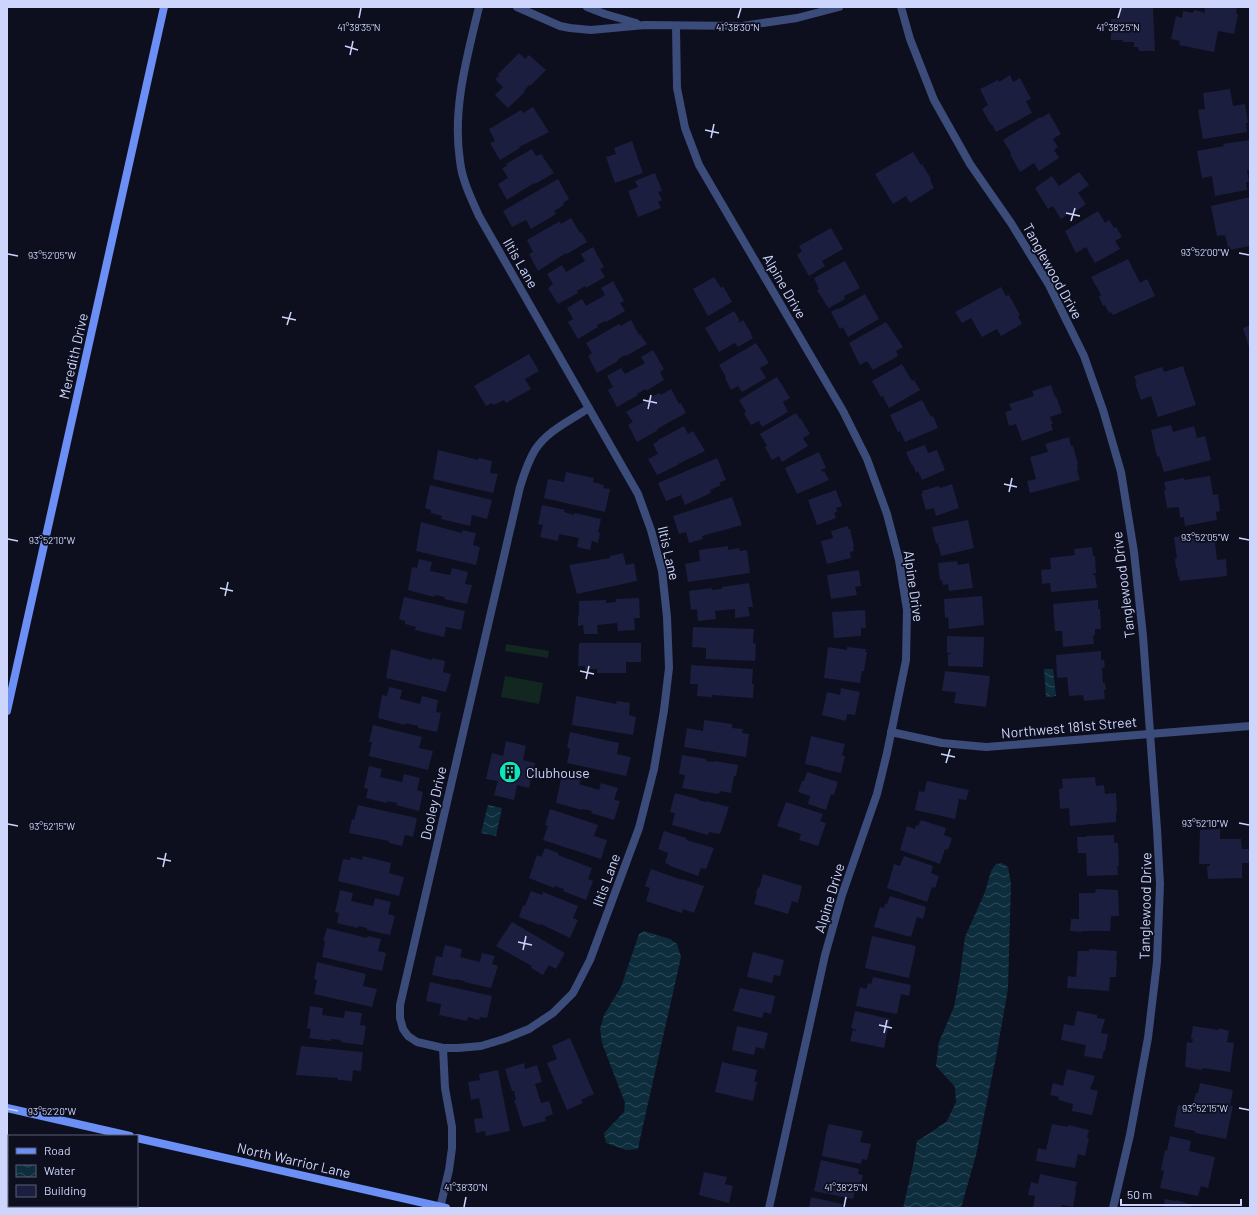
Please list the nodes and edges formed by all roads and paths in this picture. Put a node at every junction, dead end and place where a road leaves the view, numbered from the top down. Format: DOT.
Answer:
graph roads {
  1 [pos="164,7"];
  2 [pos="479,7"];
  3 [pos="517,7"];
  4 [pos="587,7"];
  5 [pos="839,7"];
  6 [pos="901,7"];
  7 [pos="645,25"];
  8 [pos="676,26"];
  9 [pos="589,408"];
  10 [pos="7,711"];
  11 [pos="1250,726"];
  12 [pos="891,732"];
  13 [pos="1150,734"];
  14 [pos="443,1048"];
  15 [pos="7,1108"];
  16 [pos="126,1135"];
  17 [pos="138,1138"];
  18 [pos="442,1208"];
  19 [pos="768,1208"];
  20 [pos="1113,1208"];
  1 -- 10 [label="street, Meredith Drive"];
  2 -- 9 [label="street, Iltis Lane"];
  3 -- 7 [label="street"];
  4 -- 7 [label="street"];
  5 -- 8 [label="street"];
  6 -- 13 [label="street, Tanglewood Drive"];
  7 -- 8 [label="street"];
  8 -- 12 [label="street, Alpine Drive"];
  9 -- 14 [label="street, Dooley Drive"];
  9 -- 14 [label="street, Iltis Lane"];
  11 -- 13 [label="street, Northwest 181st Street"];
  12 -- 13 [label="street, Northwest 181st Street"];
  12 -- 19 [label="street, Alpine Drive"];
  13 -- 20 [label="street, Tanglewood Drive"];
  14 -- 18 [label="street"];
  15 -- 16 [label="street"];
  17 -- 18 [label="street, North Warrior Lane"];
}
